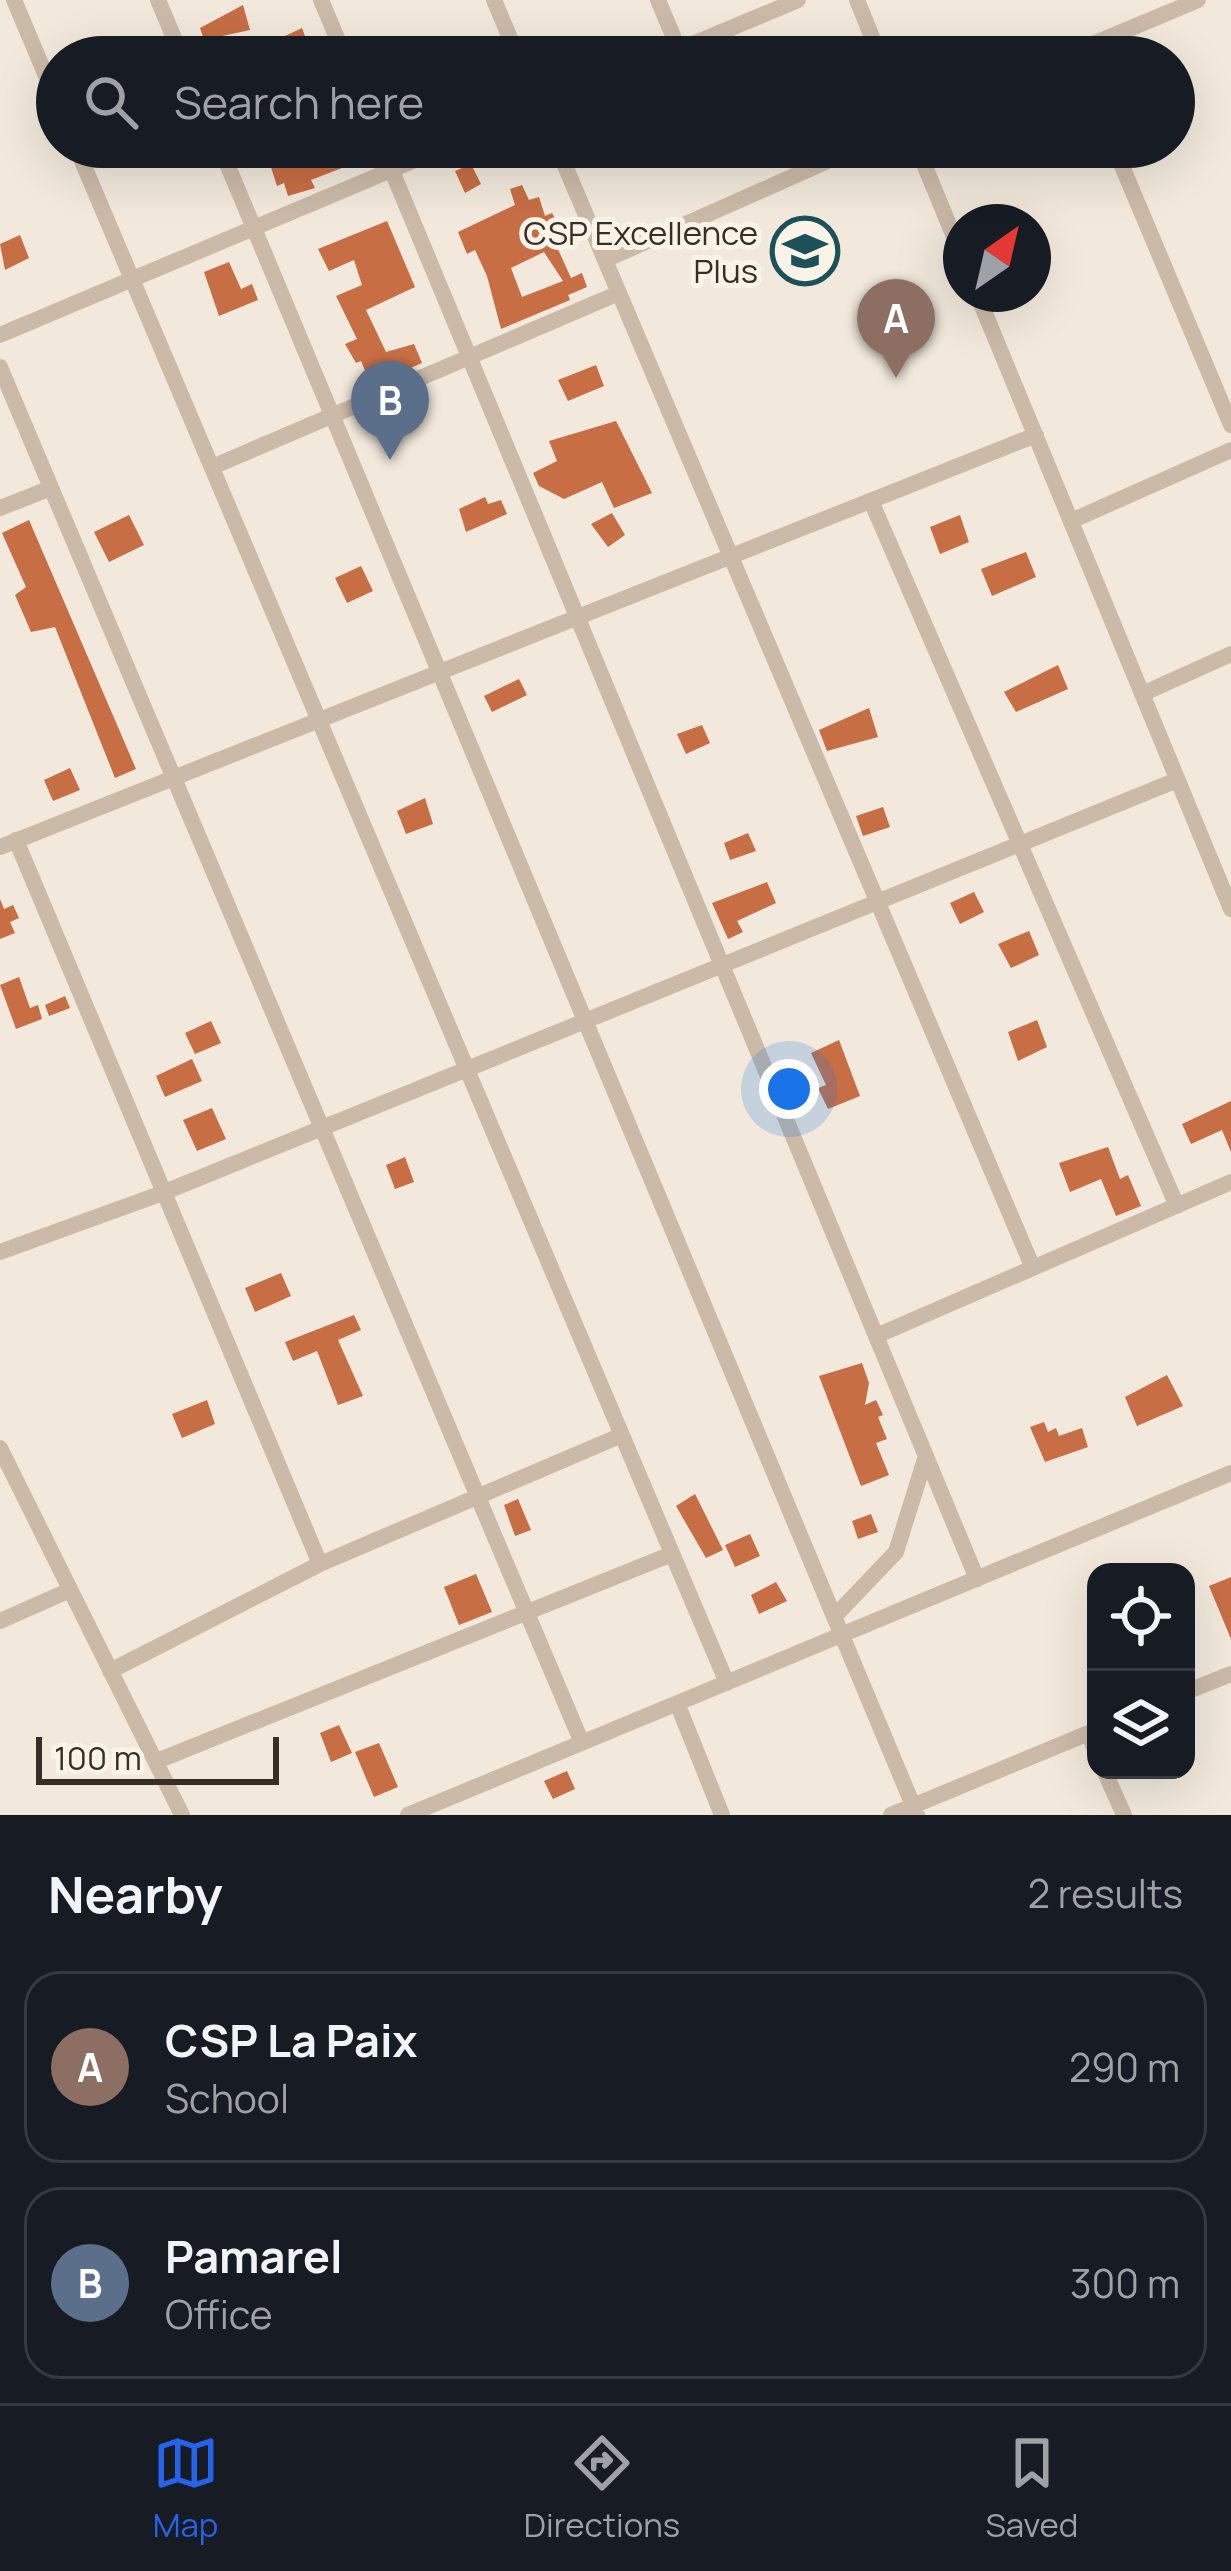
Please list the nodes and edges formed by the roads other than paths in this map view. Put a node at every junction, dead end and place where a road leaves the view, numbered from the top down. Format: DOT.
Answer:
graph roads {
  1 [pos="14,0"];
  2 [pos="158,0"];
  3 [pos="321,0"];
  4 [pos="494,0"];
  5 [pos="658,0"];
  6 [pos="798,0"];
  7 [pos="857,0"];
  8 [pos="1198,0"];
  9 [pos="173,36"];
  10 [pos="336,36"];
  11 [pos="509,36"];
  12 [pos="666,36"];
  13 [pos="713,36"];
  14 [pos="872,36"];
  15 [pos="1114,36"];
  16 [pos="36,52"];
  17 [pos="85,168"];
  18 [pos="229,168"];
  19 [pos="397,168"];
  20 [pos="566,168"];
  21 [pos="812,168"];
  22 [pos="926,168"];
  23 [pos="1123,168"];
  24 [pos="392,170"];
  25 [pos="943,210"];
  26 [pos="254,228"];
  27 [pos="604,260"];
  28 [pos="132,279"];
  29 [pos="619,293"];
  30 [pos="985,312"];
  31 [pos="0,335"];
  32 [pos="470,357"];
  33 [pos="0,367"];
  34 [pos="332,416"];
  35 [pos="1231,425"];
  36 [pos="1036,435"];
  37 [pos="1231,450"];
  38 [pos="212,467"];
  39 [pos="51,488"];
  40 [pos="871,501"];
  41 [pos="0,508"];
  42 [pos="1071,521"];
  43 [pos="730,556"];
  44 [pos="578,617"];
  45 [pos="1231,654"];
  46 [pos="439,672"];
  47 [pos="1142,694"];
  48 [pos="319,720"];
  49 [pos="173,778"];
  50 [pos="1177,780"];
  51 [pos="8,844"];
  52 [pos="1020,844"];
  53 [pos="878,902"];
  54 [pos="1231,909"];
  55 [pos="722,965"];
  56 [pos="585,1021"];
  57 [pos="467,1069"];
  58 [pos="322,1128"];
  59 [pos="1231,1182"];
  60 [pos="160,1194"];
  61 [pos="1177,1206"];
  62 [pos="0,1252"];
  63 [pos="1033,1268"];
  64 [pos="876,1336"];
  65 [pos="622,1435"];
  66 [pos="0,1448"];
  67 [pos="926,1456"];
  68 [pos="1231,1473"];
  69 [pos="477,1497"];
  70 [pos="672,1554"];
  71 [pos="320,1564"];
  72 [pos="977,1579"];
  73 [pos="68,1591"];
  74 [pos="527,1614"];
  75 [pos="0,1621"];
  76 [pos="838,1626"];
  77 [pos="110,1671"];
  78 [pos="1231,1674"];
  79 [pos="727,1683"];
  80 [pos="1195,1688"];
  81 [pos="677,1703"];
  82 [pos="1087,1733"];
  83 [pos="582,1743"];
  84 [pos="157,1761"];
  85 [pos="1108,1779"];
  86 [pos="915,1810"];
  87 [pos="182,1815"];
  88 [pos="408,1815"];
  89 [pos="722,1815"];
  90 [pos="891,1815"];
  91 [pos="1124,1815"];
  1 -- 16 [label="street"];
  2 -- 9 [label="street"];
  3 -- 10 [label="street"];
  4 -- 11 [label="street"];
  5 -- 12 [label="street"];
  6 -- 13 [label="street"];
  7 -- 14 [label="street"];
  8 -- 15 [label="street"];
  17 -- 28 [label="street"];
  18 -- 26 [label="street"];
  19 -- 24 [label="street"];
  20 -- 27 [label="street"];
  21 -- 27 [label="street"];
  22 -- 25 [label="street"];
  23 -- 35 [label="street"];
  24 -- 26 [label="street"];
  24 -- 32 [label="street"];
  26 -- 28 [label="street"];
  26 -- 34 [label="street"];
  27 -- 29 [label="street"];
  28 -- 31 [label="street"];
  28 -- 38 [label="street"];
  29 -- 32 [label="street"];
  29 -- 43 [label="street"];
  30 -- 36 [label="street"];
  32 -- 34 [label="street"];
  32 -- 44 [label="street"];
  33 -- 39 [label="street"];
  34 -- 38 [label="street"];
  34 -- 46 [label="street"];
  36 -- 40 [label="street"];
  36 -- 42 [label="street"];
  37 -- 42 [label="street"];
  38 -- 48 [label="street"];
  39 -- 41 [label="street"];
  39 -- 49 [label="street"];
  40 -- 43 [label="street"];
  40 -- 52 [label="street"];
  42 -- 47 [label="street"];
  43 -- 44 [label="street"];
  43 -- 53 [label="street"];
  44 -- 46 [label="street"];
  44 -- 55 [label="street"];
  45 -- 47 [label="street"];
  46 -- 48 [label="street"];
  46 -- 56 [label="street"];
  47 -- 50 [label="street"];
  48 -- 49 [label="street"];
  48 -- 57 [label="street"];
  49 -- 51 [label="street"];
  49 -- 58 [label="street"];
  50 -- 52 [label="street"];
  50 -- 54 [label="street"];
  51 -- 60 [label="street"];
  52 -- 53 [label="street"];
  52 -- 61 [label="street"];
  53 -- 55 [label="street"];
  53 -- 63 [label="street"];
  55 -- 56 [label="street"];
  55 -- 64 [label="street"];
  56 -- 57 [label="street"];
  56 -- 76 [label="street"];
  57 -- 58 [label="street"];
  57 -- 65 [label="street"];
  58 -- 60 [label="street"];
  58 -- 69 [label="street"];
  59 -- 61 [label="street"];
  60 -- 62 [label="street"];
  60 -- 71 [label="street"];
  61 -- 63 [label="street"];
  63 -- 64 [label="street"];
  64 -- 67 [label="street"];
  65 -- 69 [label="street"];
  65 -- 70 [label="street"];
  66 -- 73 [label="street"];
  67 -- 72 [label="street"];
  67 -- 76 [label="street"];
  68 -- 72 [label="street"];
  69 -- 71 [label="street"];
  69 -- 74 [label="street"];
  70 -- 74 [label="street"];
  70 -- 79 [label="street"];
  71 -- 77 [label="street"];
  72 -- 76 [label="street"];
  73 -- 75 [label="street"];
  73 -- 77 [label="street"];
  74 -- 83 [label="street"];
  74 -- 84 [label="street"];
  76 -- 79 [label="street"];
  76 -- 86 [label="street"];
  77 -- 84 [label="street"];
  78 -- 80 [label="street"];
  79 -- 81 [label="street"];
  81 -- 83 [label="street"];
  81 -- 89 [label="street"];
  82 -- 86 [label="street"];
  83 -- 88 [label="street"];
  84 -- 87 [label="street"];
  85 -- 91 [label="street"];
  86 -- 90 [label="street"];
}
